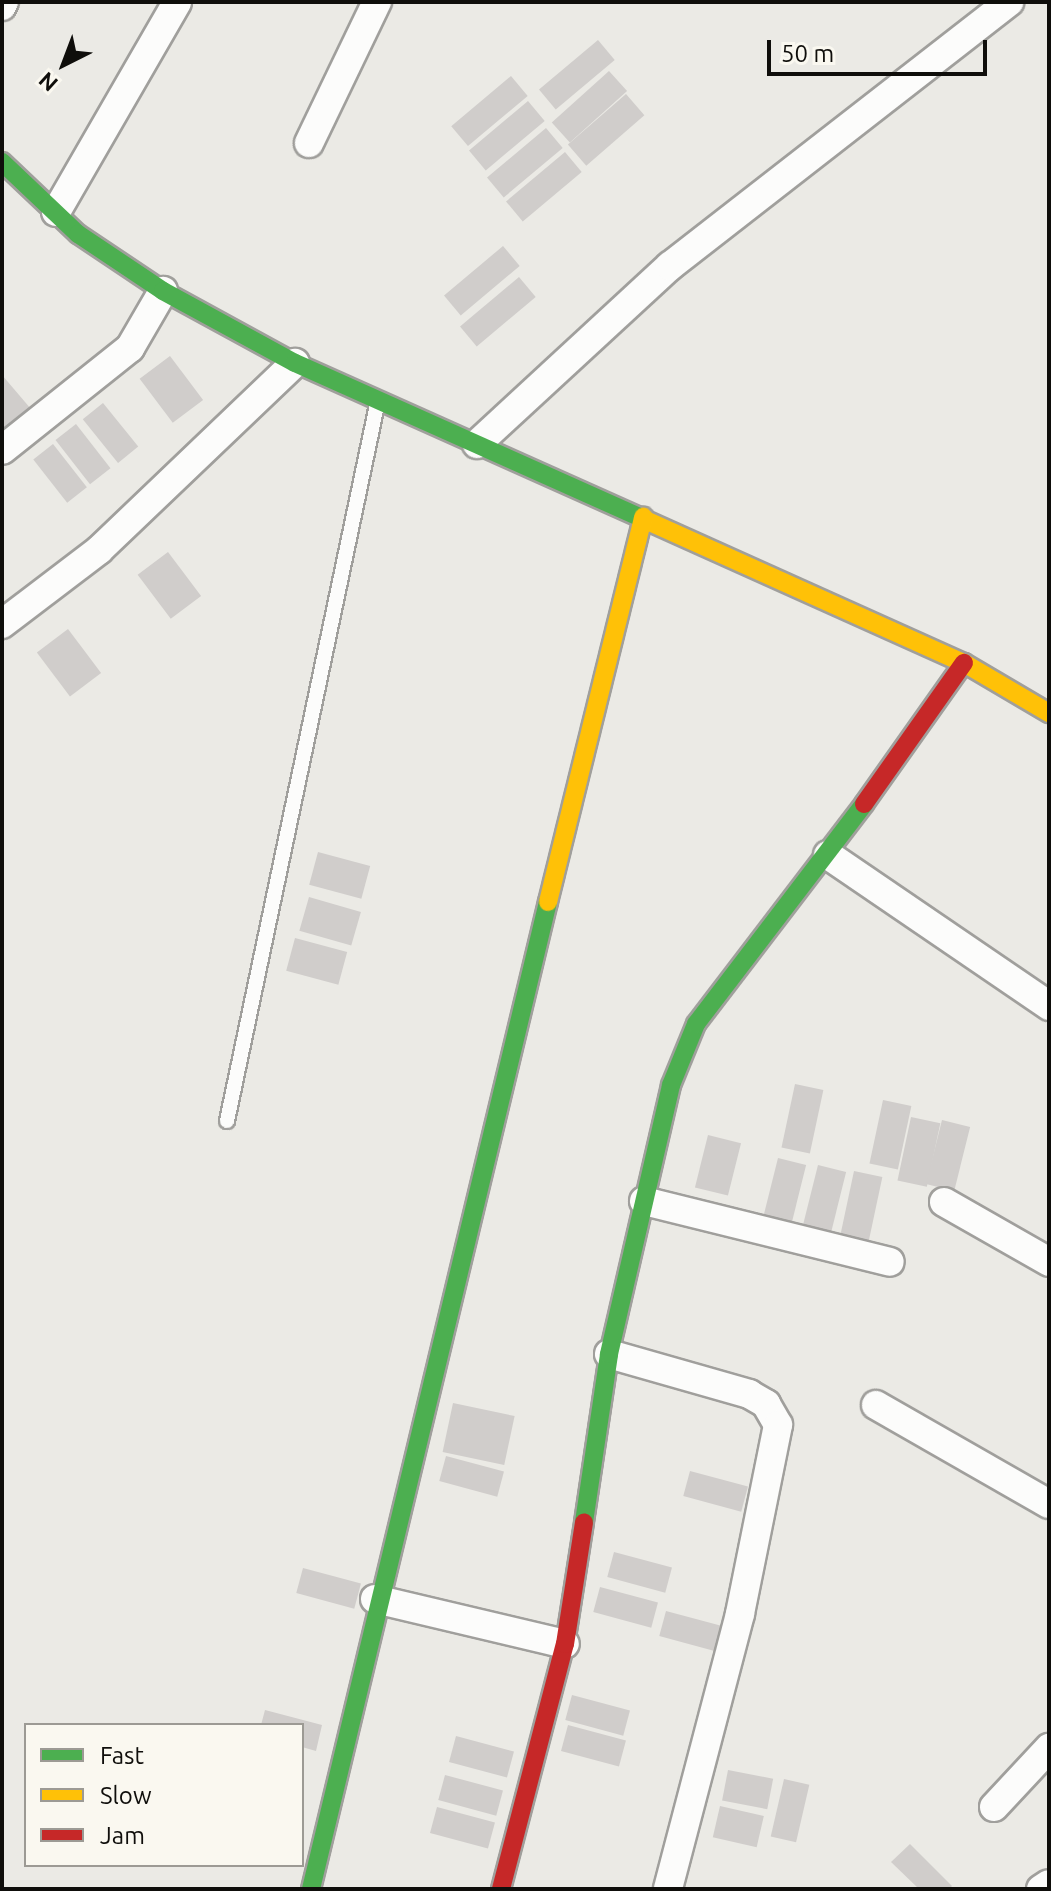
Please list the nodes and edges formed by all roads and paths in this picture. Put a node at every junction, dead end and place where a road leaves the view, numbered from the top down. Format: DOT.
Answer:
graph roads {
  1 [pos="177,2"];
  2 [pos="377,2"];
  3 [pos="1009,2"];
  4 [pos="980,10"];
  5 [pos="309,143"];
  6 [pos="2,162"];
  7 [pos="56,212"];
  8 [pos="163,291"];
  9 [pos="295,363"];
  10 [pos="379,398"];
  11 [pos="477,444"];
  12 [pos="2,450"];
  13 [pos="643,517"];
  14 [pos="2,624"];
  15 [pos="964,663"];
  16 [pos="1049,713"];
  17 [pos="828,855"];
  18 [pos="1049,1006"];
  19 [pos="227,1121"];
  20 [pos="644,1201"];
  21 [pos="944,1202"];
  22 [pos="890,1262"];
  23 [pos="1049,1262"];
  24 [pos="609,1354"];
  25 [pos="876,1405"];
  26 [pos="1049,1504"];
  27 [pos="375,1599"];
  28 [pos="565,1644"];
  29 [pos="1049,1748"];
  30 [pos="994,1807"];
  31 [pos="1049,1884"];
  32 [pos="311,1889"];
  33 [pos="501,1889"];
  34 [pos="668,1889"];
  35 [pos="1041,1889"];
  1 -- 7 [label="street"];
  2 -- 5 [label="street"];
  3 -- 4 [label="street"];
  4 -- 11 [label="street"];
  6 -- 7 [label="street"];
  7 -- 8 [label="street"];
  8 -- 9 [label="street"];
  8 -- 12 [label="street"];
  9 -- 10 [label="street"];
  9 -- 14 [label="street"];
  10 -- 11 [label="street"];
  10 -- 19 [label="lane"];
  11 -- 13 [label="street"];
  13 -- 15 [label="street"];
  13 -- 27 [label="street"];
  15 -- 16 [label="street"];
  15 -- 17 [label="street"];
  17 -- 18 [label="street"];
  17 -- 20 [label="street"];
  20 -- 22 [label="street"];
  20 -- 24 [label="street"];
  21 -- 23 [label="street"];
  24 -- 28 [label="street"];
  24 -- 34 [label="street"];
  25 -- 26 [label="street"];
  27 -- 28 [label="street"];
  27 -- 32 [label="street"];
  28 -- 33 [label="street"];
  29 -- 30 [label="street"];
  31 -- 35 [label="street"];
}
